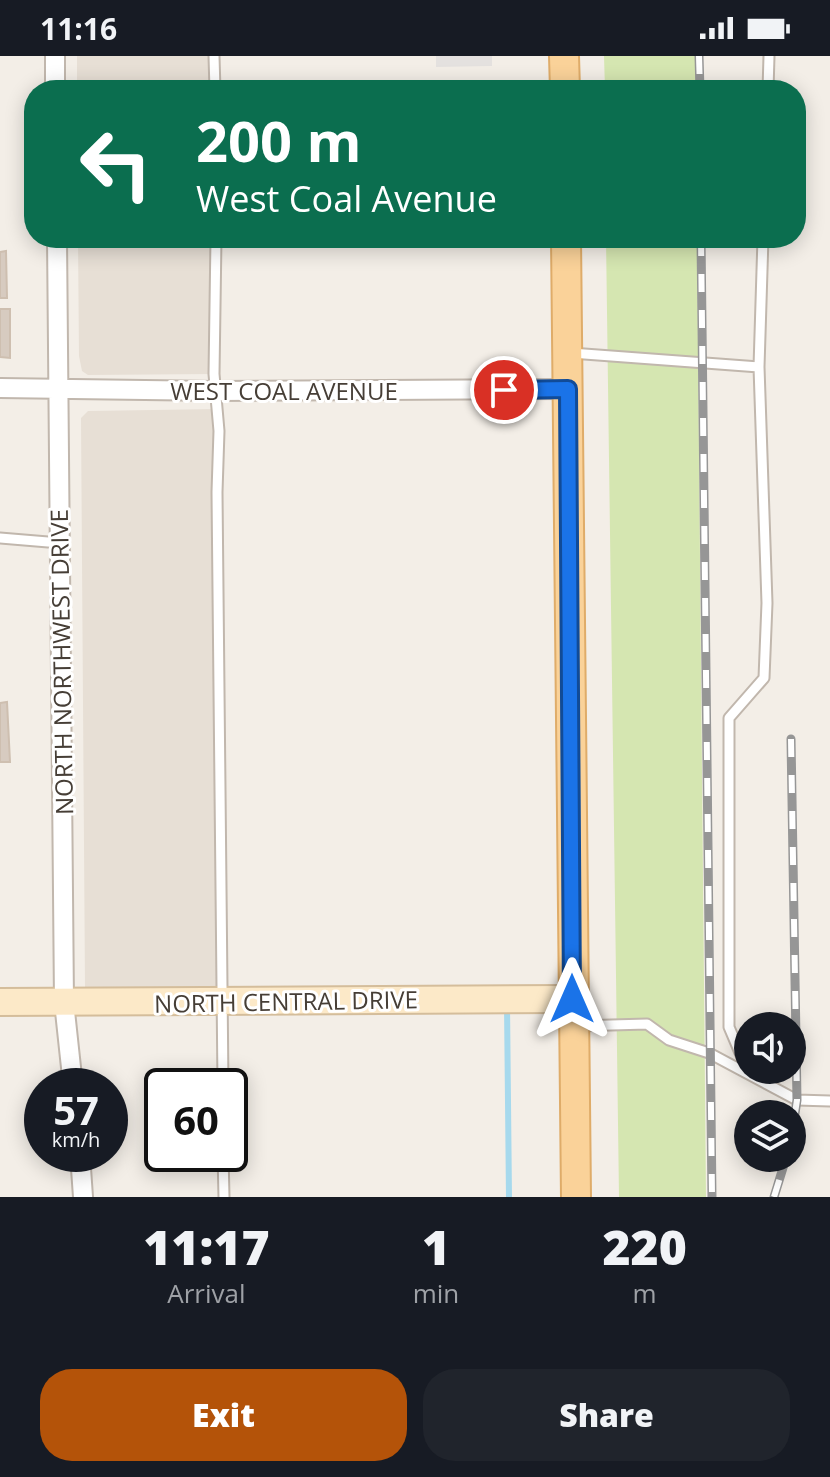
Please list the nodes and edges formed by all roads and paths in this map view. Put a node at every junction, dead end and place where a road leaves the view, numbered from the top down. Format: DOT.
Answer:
graph roads {
  1 [pos="55,56"];
  2 [pos="214,56"];
  3 [pos="564,56"];
  4 [pos="769,56"];
  5 [pos="55,80"];
  6 [pos="215,80"];
  7 [pos="565,80"];
  8 [pos="768,80"];
  9 [pos="57,248"];
  10 [pos="216,248"];
  11 [pos="566,248"];
  12 [pos="763,248"];
  13 [pos="568,353"];
  14 [pos="759,367"];
  15 [pos="0,388"];
  16 [pos="58,389"];
  17 [pos="568,389"];
  18 [pos="217,391"];
  19 [pos="0,538"];
  20 [pos="60,543"];
  21 [pos="0,1002"];
  22 [pos="64,1002"];
  23 [pos="222,1004"];
  24 [pos="572,1013"];
  25 [pos="734,1039"];
  26 [pos="734,1066"];
  27 [pos="71,1068"];
  28 [pos="223,1068"];
  29 [pos="767,1084"];
  30 [pos="830,1101"];
  31 [pos="81,1172"];
  32 [pos="223,1172"];
  33 [pos="83,1197"];
  34 [pos="224,1197"];
  35 [pos="576,1197"];
  1 -- 5 [label="street"];
  2 -- 6 [label="lane"];
  3 -- 7 [label="main road"];
  4 -- 8 [label="lane"];
  9 -- 16 [label="street, NORTH NORTHWEST DRIVE"];
  10 -- 18 [label="lane"];
  11 -- 13 [label="main road"];
  12 -- 14 [label="lane"];
  13 -- 14 [label="lane"];
  13 -- 17 [label="main road"];
  14 -- 25 [label="lane"];
  15 -- 16 [label="street, WEST COAL AVENUE"];
  16 -- 18 [label="street, WEST COAL AVENUE"];
  16 -- 20 [label="street, NORTH NORTHWEST DRIVE"];
  17 -- 18 [label="street, WEST COAL AVENUE"];
  17 -- 24 [label="main road"];
  18 -- 23 [label="lane"];
  19 -- 20 [label="lane"];
  20 -- 22 [label="street, NORTH NORTHWEST DRIVE"];
  21 -- 22 [label="street, NORTH CENTRAL DRIVE"];
  22 -- 23 [label="street, NORTH CENTRAL DRIVE"];
  22 -- 27 [label="street, NORTH NORTHWEST DRIVE"];
  23 -- 24 [label="street, NORTH CENTRAL DRIVE"];
  23 -- 28 [label="lane"];
  24 -- 26 [label="lane"];
  24 -- 35 [label="main road"];
  29 -- 30 [label="lane"];
  31 -- 33 [label="street"];
  32 -- 34 [label="lane"];
}
